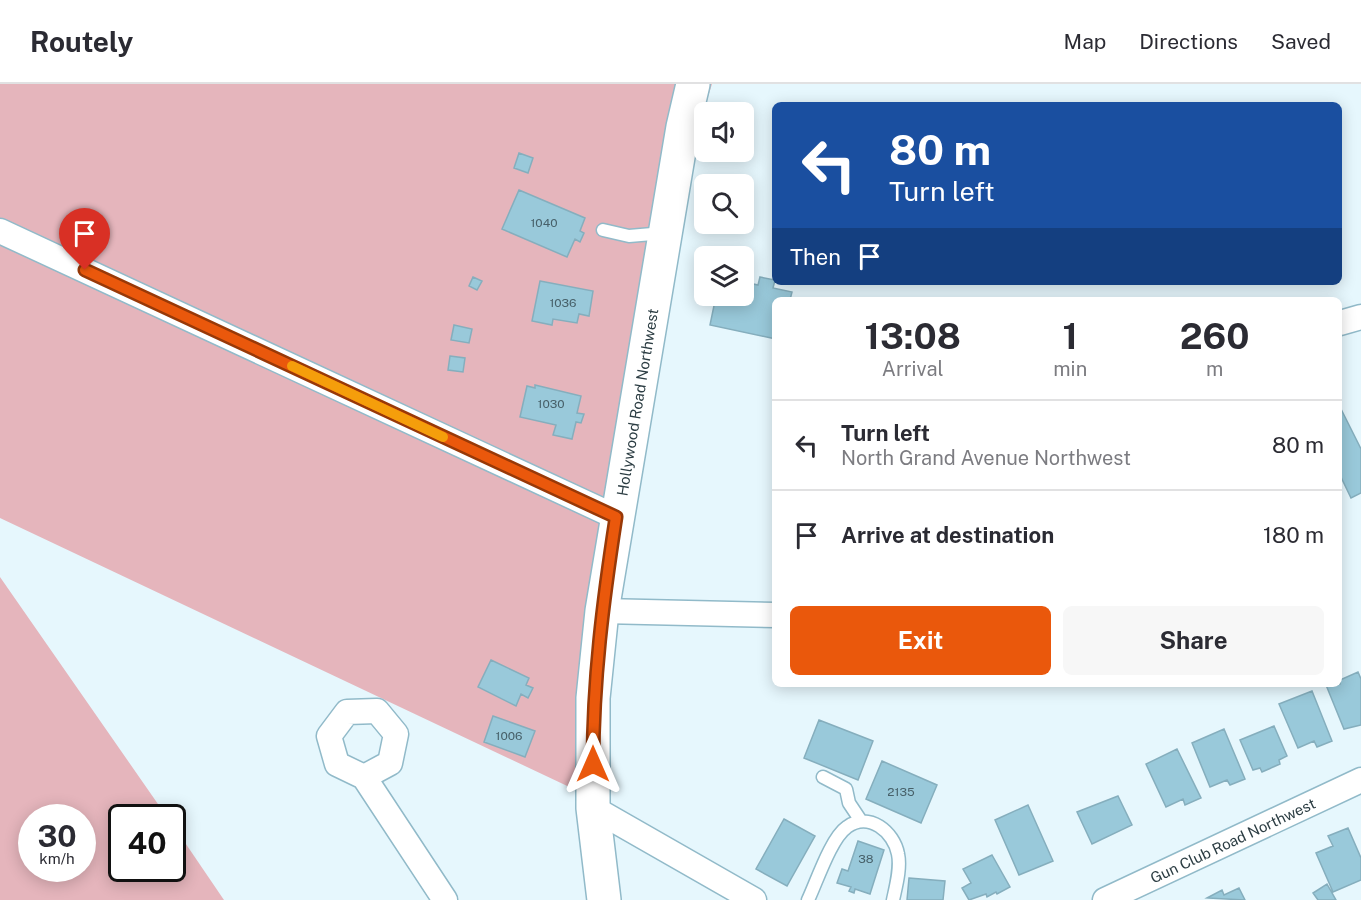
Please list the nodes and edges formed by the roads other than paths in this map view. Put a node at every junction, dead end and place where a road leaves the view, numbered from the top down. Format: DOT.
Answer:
graph roads {
  1 [pos="693,84"];
  2 [pos="603,230"];
  3 [pos="0,231"];
  4 [pos="665,233"];
  5 [pos="1361,317"];
  6 [pos="1342,322"];
  7 [pos="616,517"];
  8 [pos="602,611"];
  9 [pos="772,615"];
  10 [pos="364,777"];
  11 [pos="823,777"];
  12 [pos="1361,780"];
  13 [pos="593,808"];
  14 [pos="861,821"];
  15 [pos="445,900"];
  16 [pos="604,900"];
  17 [pos="754,900"];
  18 [pos="808,900"];
  19 [pos="893,900"];
  20 [pos="1106,900"];
  1 -- 4 [label="street, Hollywood Road Northwest"];
  2 -- 4 [label="lane"];
  3 -- 7 [label="street"];
  4 -- 7 [label="street, Hollywood Road Northwest"];
  5 -- 6 [label="street"];
  7 -- 8 [label="street, Hollywood Road Northwest"];
  8 -- 9 [label="street"];
  8 -- 13 [label="street, Hollywood Road Northwest"];
  10 -- 15 [label="street"];
  11 -- 14 [label="lane"];
  12 -- 20 [label="street, Gun Club Road Northwest"];
  13 -- 16 [label="street, Hollywood Road Northwest"];
  13 -- 17 [label="street"];
  14 -- 18 [label="lane"];
  14 -- 19 [label="lane"];
}
